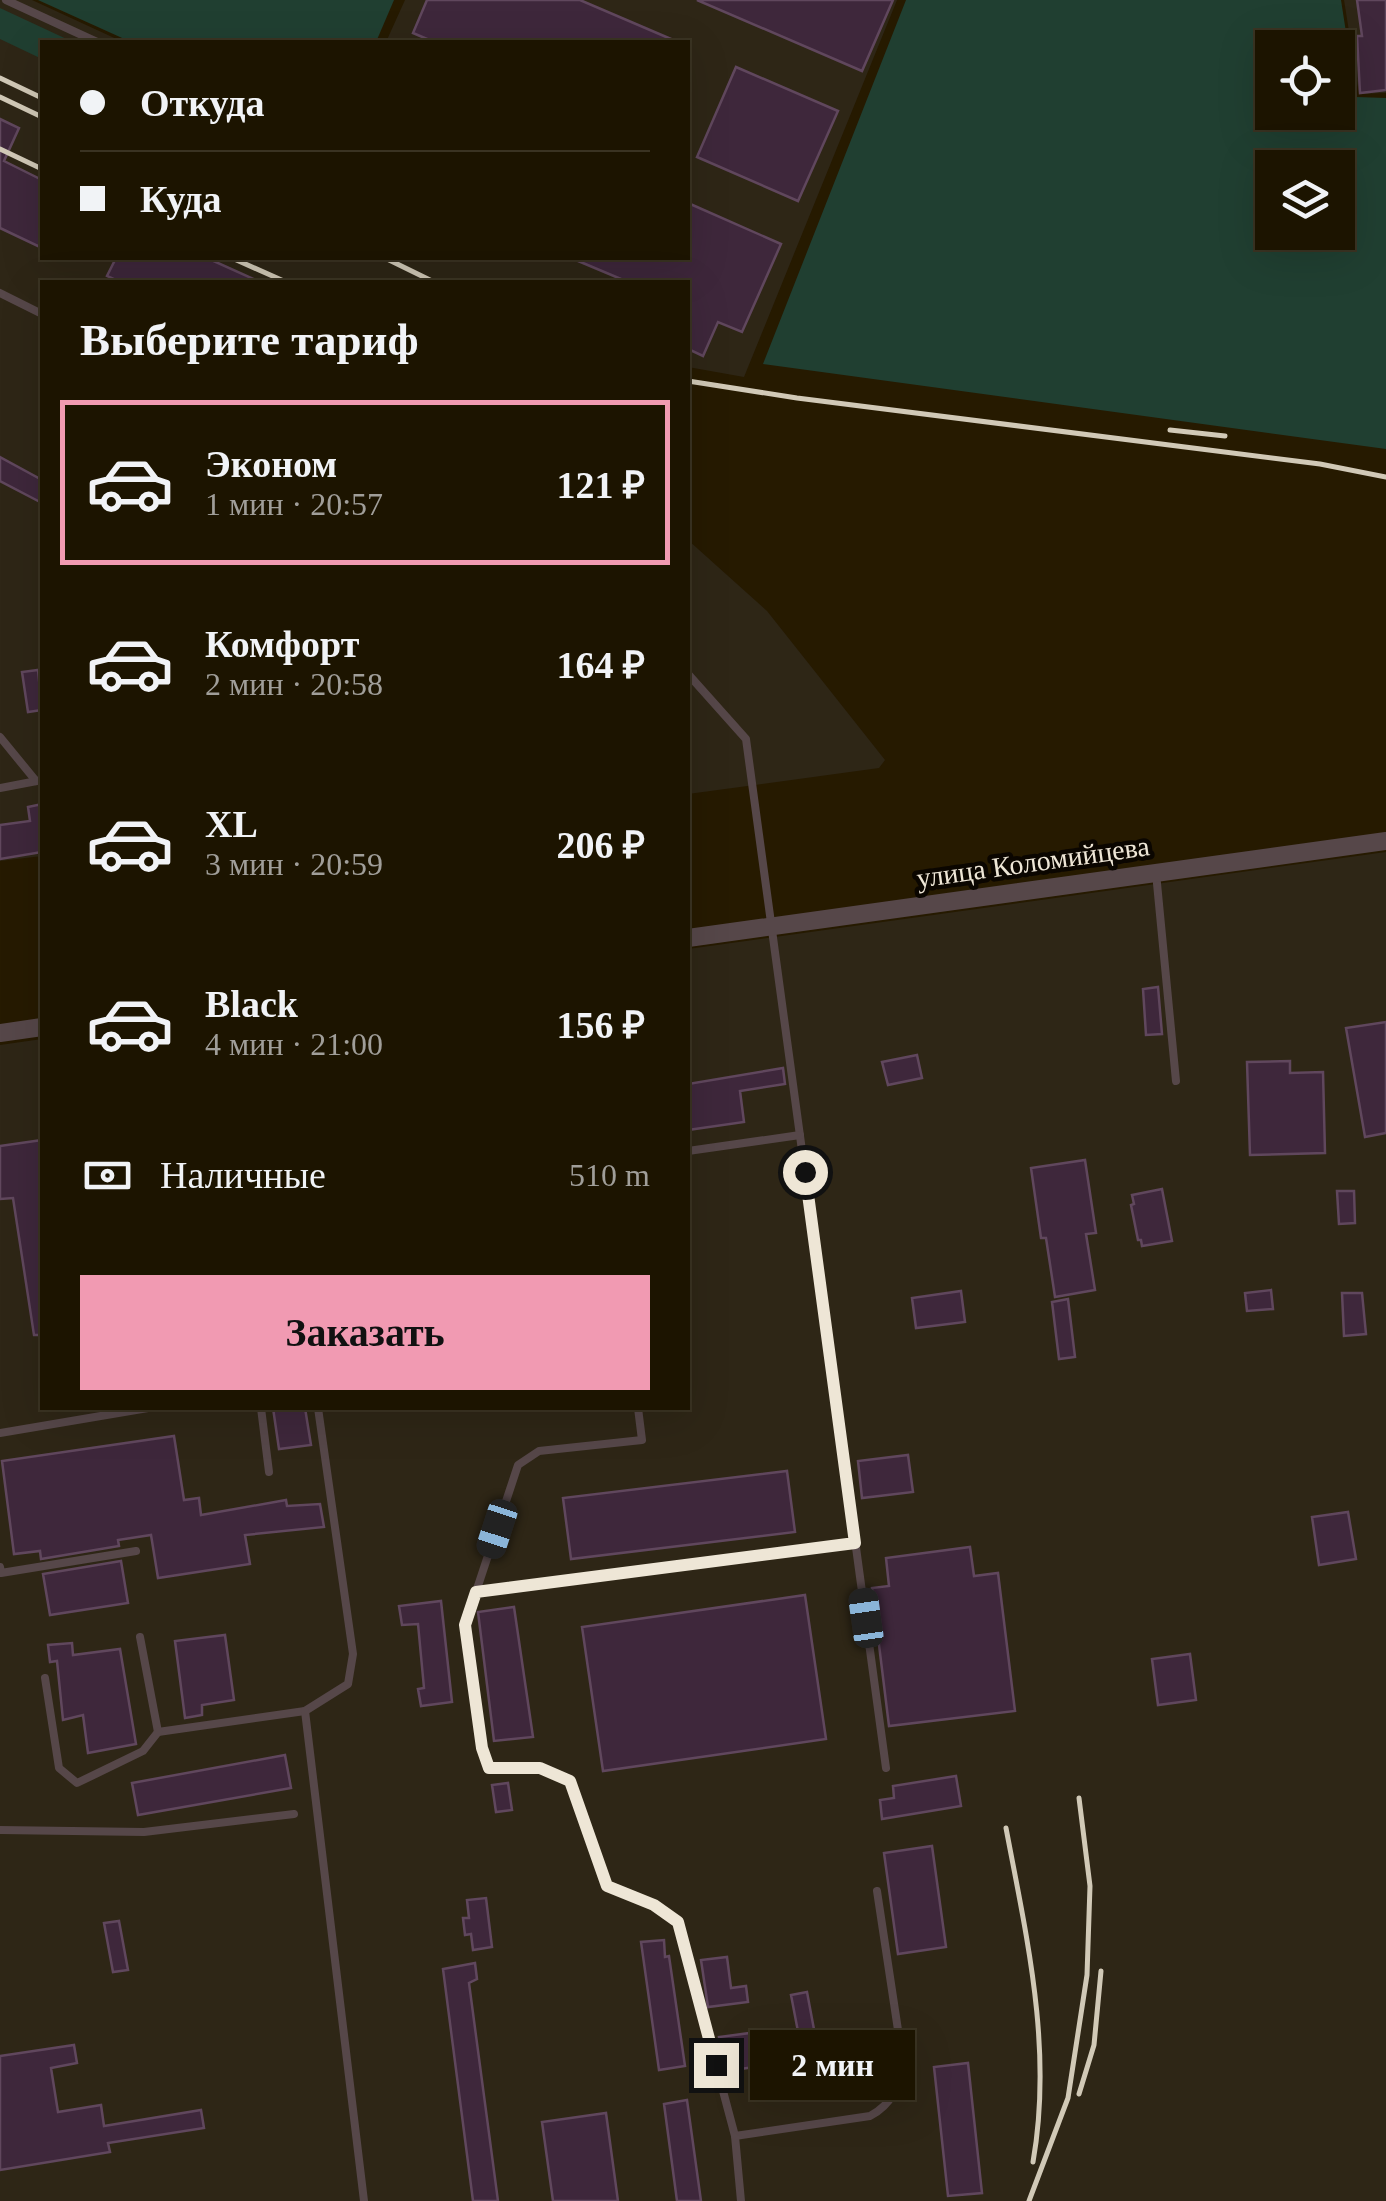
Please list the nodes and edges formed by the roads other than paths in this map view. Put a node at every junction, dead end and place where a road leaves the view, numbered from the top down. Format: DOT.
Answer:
graph roads {
  1 [pos="6,0"];
  2 [pos="93,40"];
  3 [pos="0,294"];
  4 [pos="40,313"];
  5 [pos="690,676"];
  6 [pos="0,738"];
  7 [pos="39,781"];
  8 [pos="0,788"];
  9 [pos="1386,841"];
  10 [pos="1156,873"];
  11 [pos="771,926"];
  12 [pos="690,938"];
  13 [pos="40,1027"];
  14 [pos="0,1033"];
  15 [pos="1176,1080"];
  16 [pos="800,1136"];
  17 [pos="690,1151"];
  18 [pos="136,1410"];
  19 [pos="261,1410"];
  20 [pos="318,1410"];
  21 [pos="638,1410"];
  22 [pos="0,1433"];
  23 [pos="269,1472"];
  24 [pos="855,1543"];
  25 [pos="136,1551"];
  26 [pos="0,1571"];
  27 [pos="476,1592"];
  28 [pos="140,1637"];
  29 [pos="45,1678"];
  30 [pos="306,1711"];
  31 [pos="158,1732"];
  32 [pos="886,1768"];
  33 [pos="294,1814"];
  34 [pos="0,1830"];
  35 [pos="877,1891"];
  36 [pos="735,2136"];
  37 [pos="364,2201"];
  38 [pos="742,2201"];
  1 -- 2 [label="lane"];
  3 -- 4 [label="lane"];
  5 -- 11 [label="lane"];
  6 -- 7 [label="lane"];
  7 -- 8 [label="lane"];
  9 -- 10 [label="street, улица Коломийцева"];
  10 -- 11 [label="street, улица Коломийцева"];
  10 -- 15 [label="lane"];
  11 -- 12 [label="street, улица Коломийцева"];
  11 -- 16 [label="lane"];
  13 -- 14 [label="street"];
  16 -- 17 [label="lane"];
  16 -- 24 [label="lane"];
  18 -- 22 [label="lane"];
  19 -- 23 [label="lane"];
  20 -- 30 [label="lane"];
  21 -- 27 [label="lane"];
  24 -- 27 [label="lane"];
  24 -- 32 [label="lane"];
  25 -- 26 [label="lane"];
  27 -- 36 [label="lane"];
  28 -- 31 [label="lane"];
  29 -- 31 [label="lane"];
  30 -- 31 [label="lane"];
  30 -- 37 [label="lane"];
  33 -- 34 [label="lane"];
  35 -- 36 [label="lane"];
  36 -- 38 [label="lane"];
}
